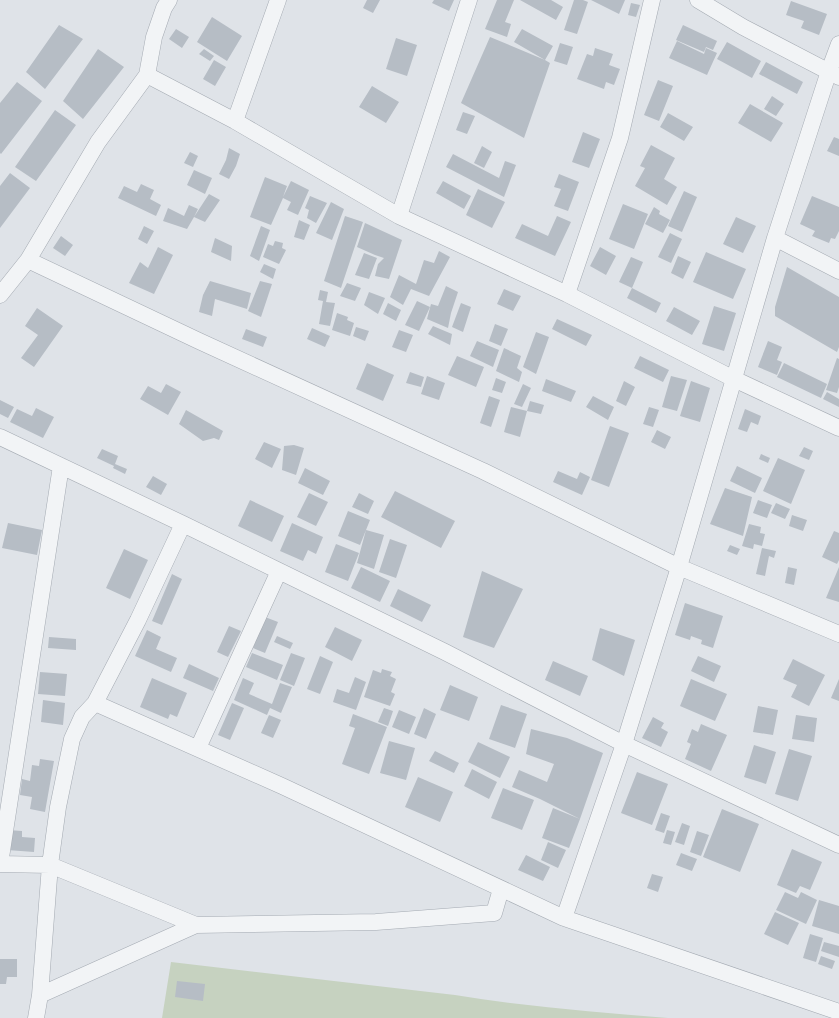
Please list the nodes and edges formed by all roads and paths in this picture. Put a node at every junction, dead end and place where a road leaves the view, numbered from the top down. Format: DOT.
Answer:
graph roads {
  1 [pos="169,0"];
  2 [pos="278,0"];
  3 [pos="469,0"];
  4 [pos="652,0"];
  5 [pos="698,0"];
  6 [pos="839,44"];
  7 [pos="834,74"];
  8 [pos="147,75"];
  9 [pos="235,121"];
  10 [pos="400,216"];
  11 [pos="775,238"];
  12 [pos="28,260"];
  13 [pos="839,271"];
  14 [pos="567,294"];
  15 [pos="0,295"];
  16 [pos="734,379"];
  17 [pos="839,428"];
  18 [pos="0,438"];
  19 [pos="61,466"];
  20 [pos="183,524"];
  21 [pos="679,567"];
  22 [pos="279,571"];
  23 [pos="839,634"];
  24 [pos="95,703"];
  25 [pos="624,744"];
  26 [pos="198,748"];
  27 [pos="839,845"];
  28 [pos="0,864"];
  29 [pos="50,865"];
  30 [pos="501,889"];
  31 [pos="564,918"];
  32 [pos="196,925"];
  33 [pos="40,995"];
  34 [pos="839,1012"];
  35 [pos="36,1018"];
  1 -- 8 [label="street"];
  2 -- 9 [label="street"];
  3 -- 10 [label="street"];
  4 -- 14 [label="street"];
  5 -- 7 [label="street"];
  6 -- 7 [label="street"];
  7 -- 11 [label="street"];
  8 -- 9 [label="street"];
  8 -- 12 [label="street"];
  9 -- 10 [label="street"];
  10 -- 14 [label="street"];
  11 -- 13 [label="street"];
  11 -- 16 [label="street"];
  12 -- 15 [label="street"];
  12 -- 21 [label="street"];
  14 -- 16 [label="street"];
  16 -- 17 [label="street"];
  16 -- 21 [label="street"];
  18 -- 19 [label="street"];
  19 -- 20 [label="street"];
  19 -- 28 [label="street"];
  20 -- 22 [label="street"];
  20 -- 24 [label="street"];
  21 -- 23 [label="street"];
  21 -- 25 [label="street"];
  22 -- 25 [label="street"];
  22 -- 26 [label="street"];
  24 -- 26 [label="street"];
  24 -- 29 [label="street"];
  25 -- 27 [label="street"];
  25 -- 31 [label="street"];
  26 -- 30 [label="street"];
  28 -- 29 [label="street"];
  29 -- 32 [label="street"];
  29 -- 33 [label="street"];
  30 -- 31 [label="street"];
  30 -- 32 [label="street"];
  31 -- 34 [label="street"];
  32 -- 33 [label="street"];
  33 -- 35 [label="street"];
}
